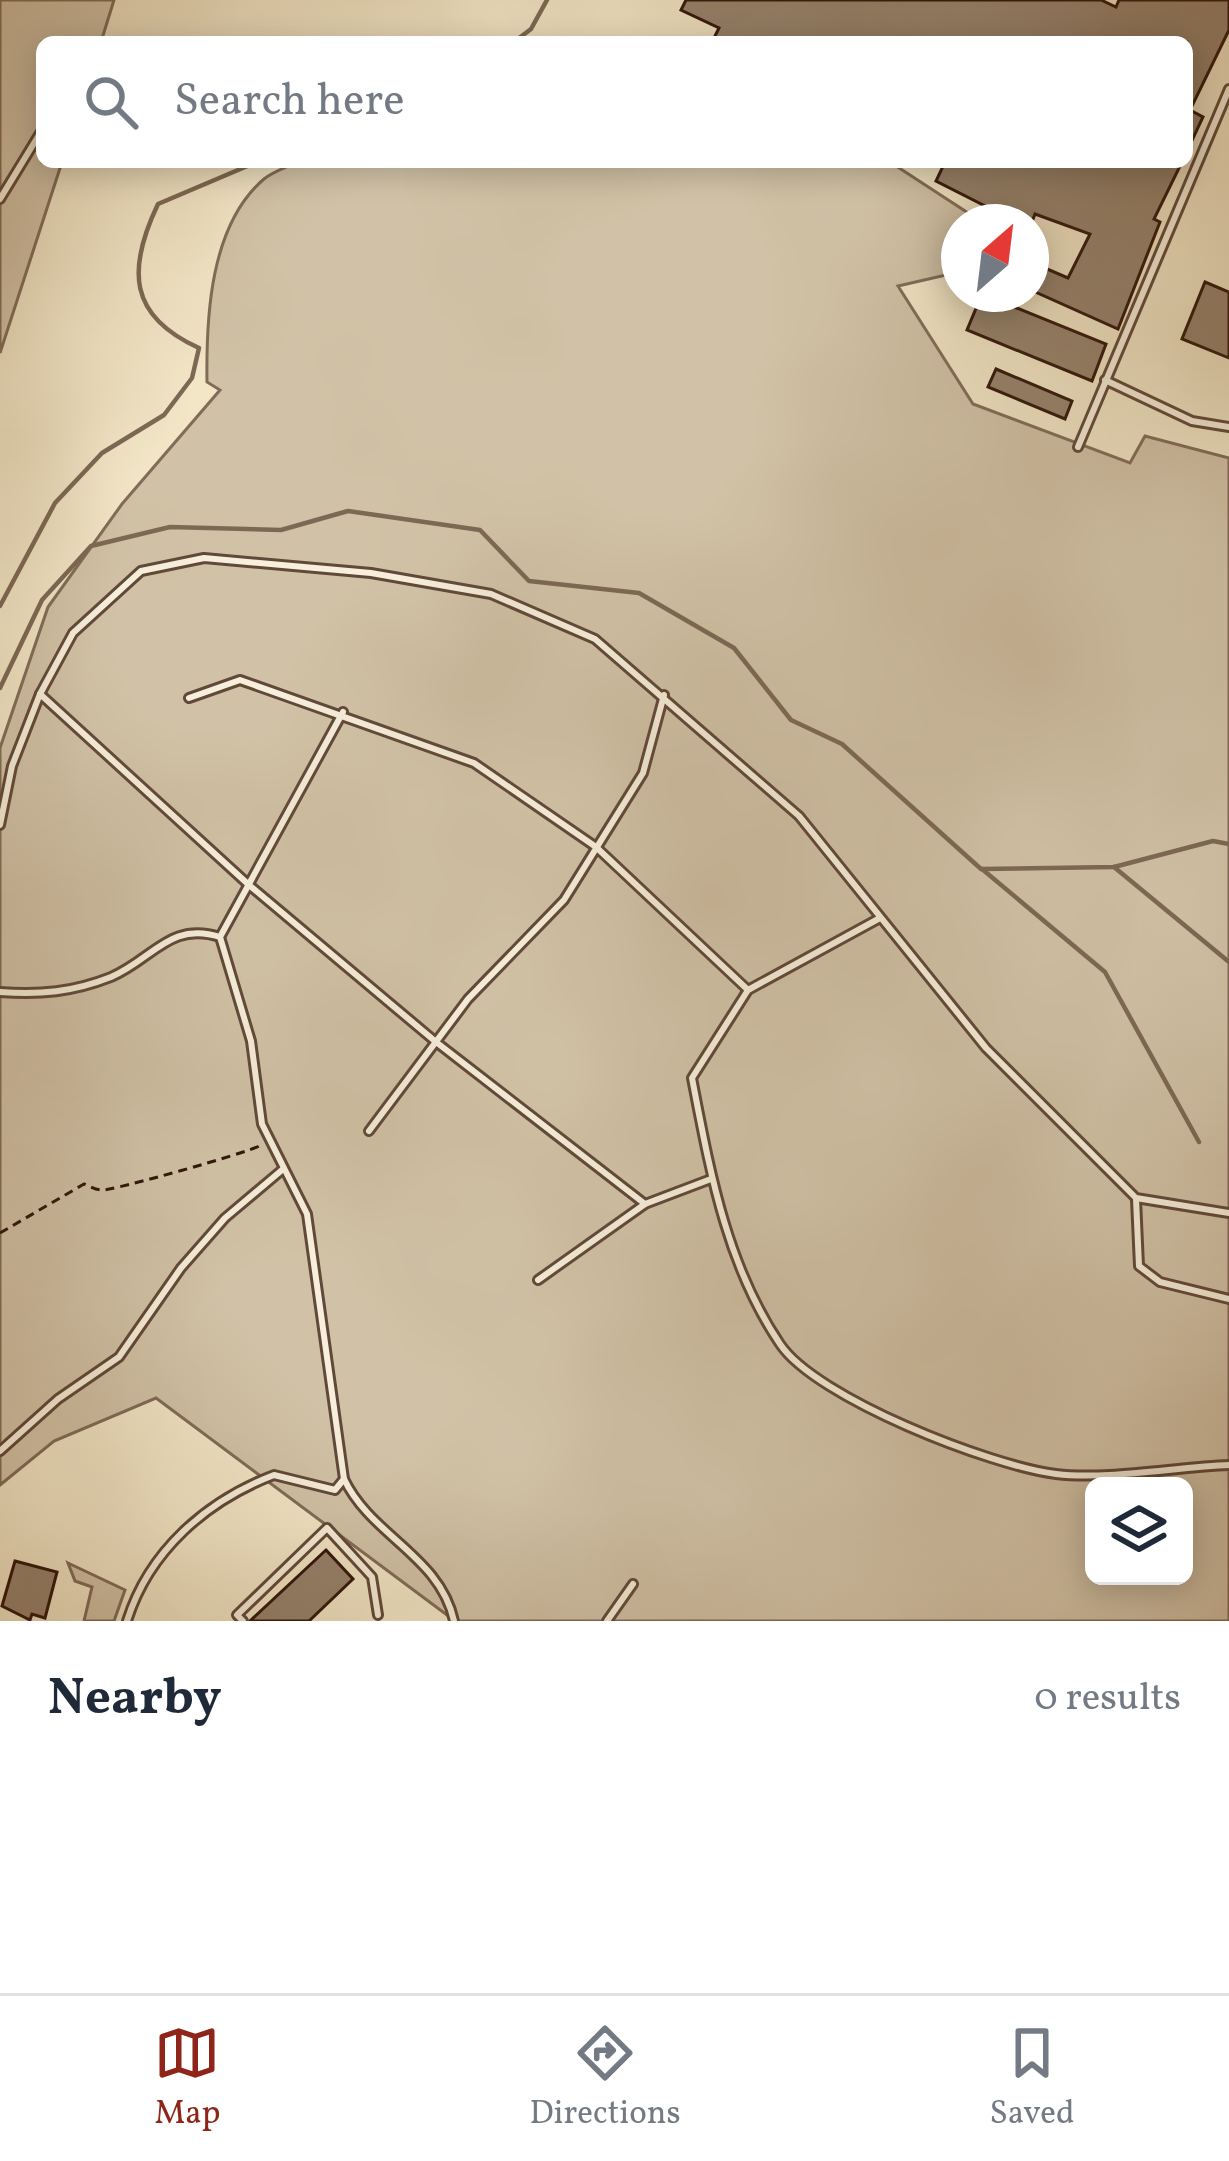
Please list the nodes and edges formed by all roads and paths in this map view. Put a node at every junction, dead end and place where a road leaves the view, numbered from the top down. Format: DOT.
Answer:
graph roads {
  1 [pos="1229,89"];
  2 [pos="36,140"];
  3 [pos="0,199"];
  4 [pos="1105,380"];
  5 [pos="1229,427"];
  6 [pos="1078,447"];
  7 [pos="40,694"];
  8 [pos="664,695"];
  9 [pos="189,698"];
  10 [pos="343,712"];
  11 [pos="0,825"];
  12 [pos="596,847"];
  13 [pos="249,885"];
  14 [pos="880,918"];
  15 [pos="220,937"];
  16 [pos="748,990"];
  17 [pos="0,992"];
  18 [pos="436,1042"];
  19 [pos="369,1131"];
  20 [pos="269,1139"];
  21 [pos="282,1170"];
  22 [pos="711,1179"];
  23 [pos="1136,1198"];
  24 [pos="645,1204"];
  25 [pos="1229,1213"];
  26 [pos="0,1233"];
  27 [pos="538,1280"];
  28 [pos="1229,1299"];
  29 [pos="0,1451"];
  30 [pos="1229,1465"];
  31 [pos="344,1480"];
  32 [pos="634,1584"];
  33 [pos="378,1615"];
  34 [pos="127,1621"];
  35 [pos="243,1621"];
  36 [pos="454,1621"];
  37 [pos="607,1621"];
  1 -- 4 [label="lane"];
  2 -- 3 [label="lane"];
  4 -- 5 [label="lane"];
  4 -- 6 [label="lane"];
  7 -- 8 [label="lane"];
  7 -- 11 [label="lane"];
  7 -- 13 [label="lane"];
  8 -- 12 [label="lane"];
  8 -- 14 [label="lane"];
  9 -- 10 [label="lane"];
  10 -- 12 [label="lane"];
  10 -- 13 [label="lane"];
  12 -- 16 [label="lane"];
  12 -- 18 [label="lane"];
  13 -- 15 [label="lane"];
  13 -- 18 [label="lane"];
  14 -- 16 [label="lane"];
  14 -- 23 [label="lane"];
  15 -- 17 [label="lane"];
  15 -- 20 [label="lane"];
  16 -- 22 [label="lane"];
  18 -- 19 [label="lane"];
  18 -- 24 [label="lane"];
  20 -- 21 [label="lane"];
  20 -- 26 [label="path"];
  21 -- 29 [label="lane"];
  21 -- 31 [label="lane"];
  22 -- 24 [label="lane"];
  22 -- 30 [label="lane"];
  23 -- 25 [label="lane"];
  23 -- 28 [label="lane"];
  24 -- 27 [label="lane"];
  31 -- 34 [label="lane"];
  31 -- 36 [label="lane"];
  32 -- 37 [label="lane"];
  33 -- 35 [label="lane"];
}
